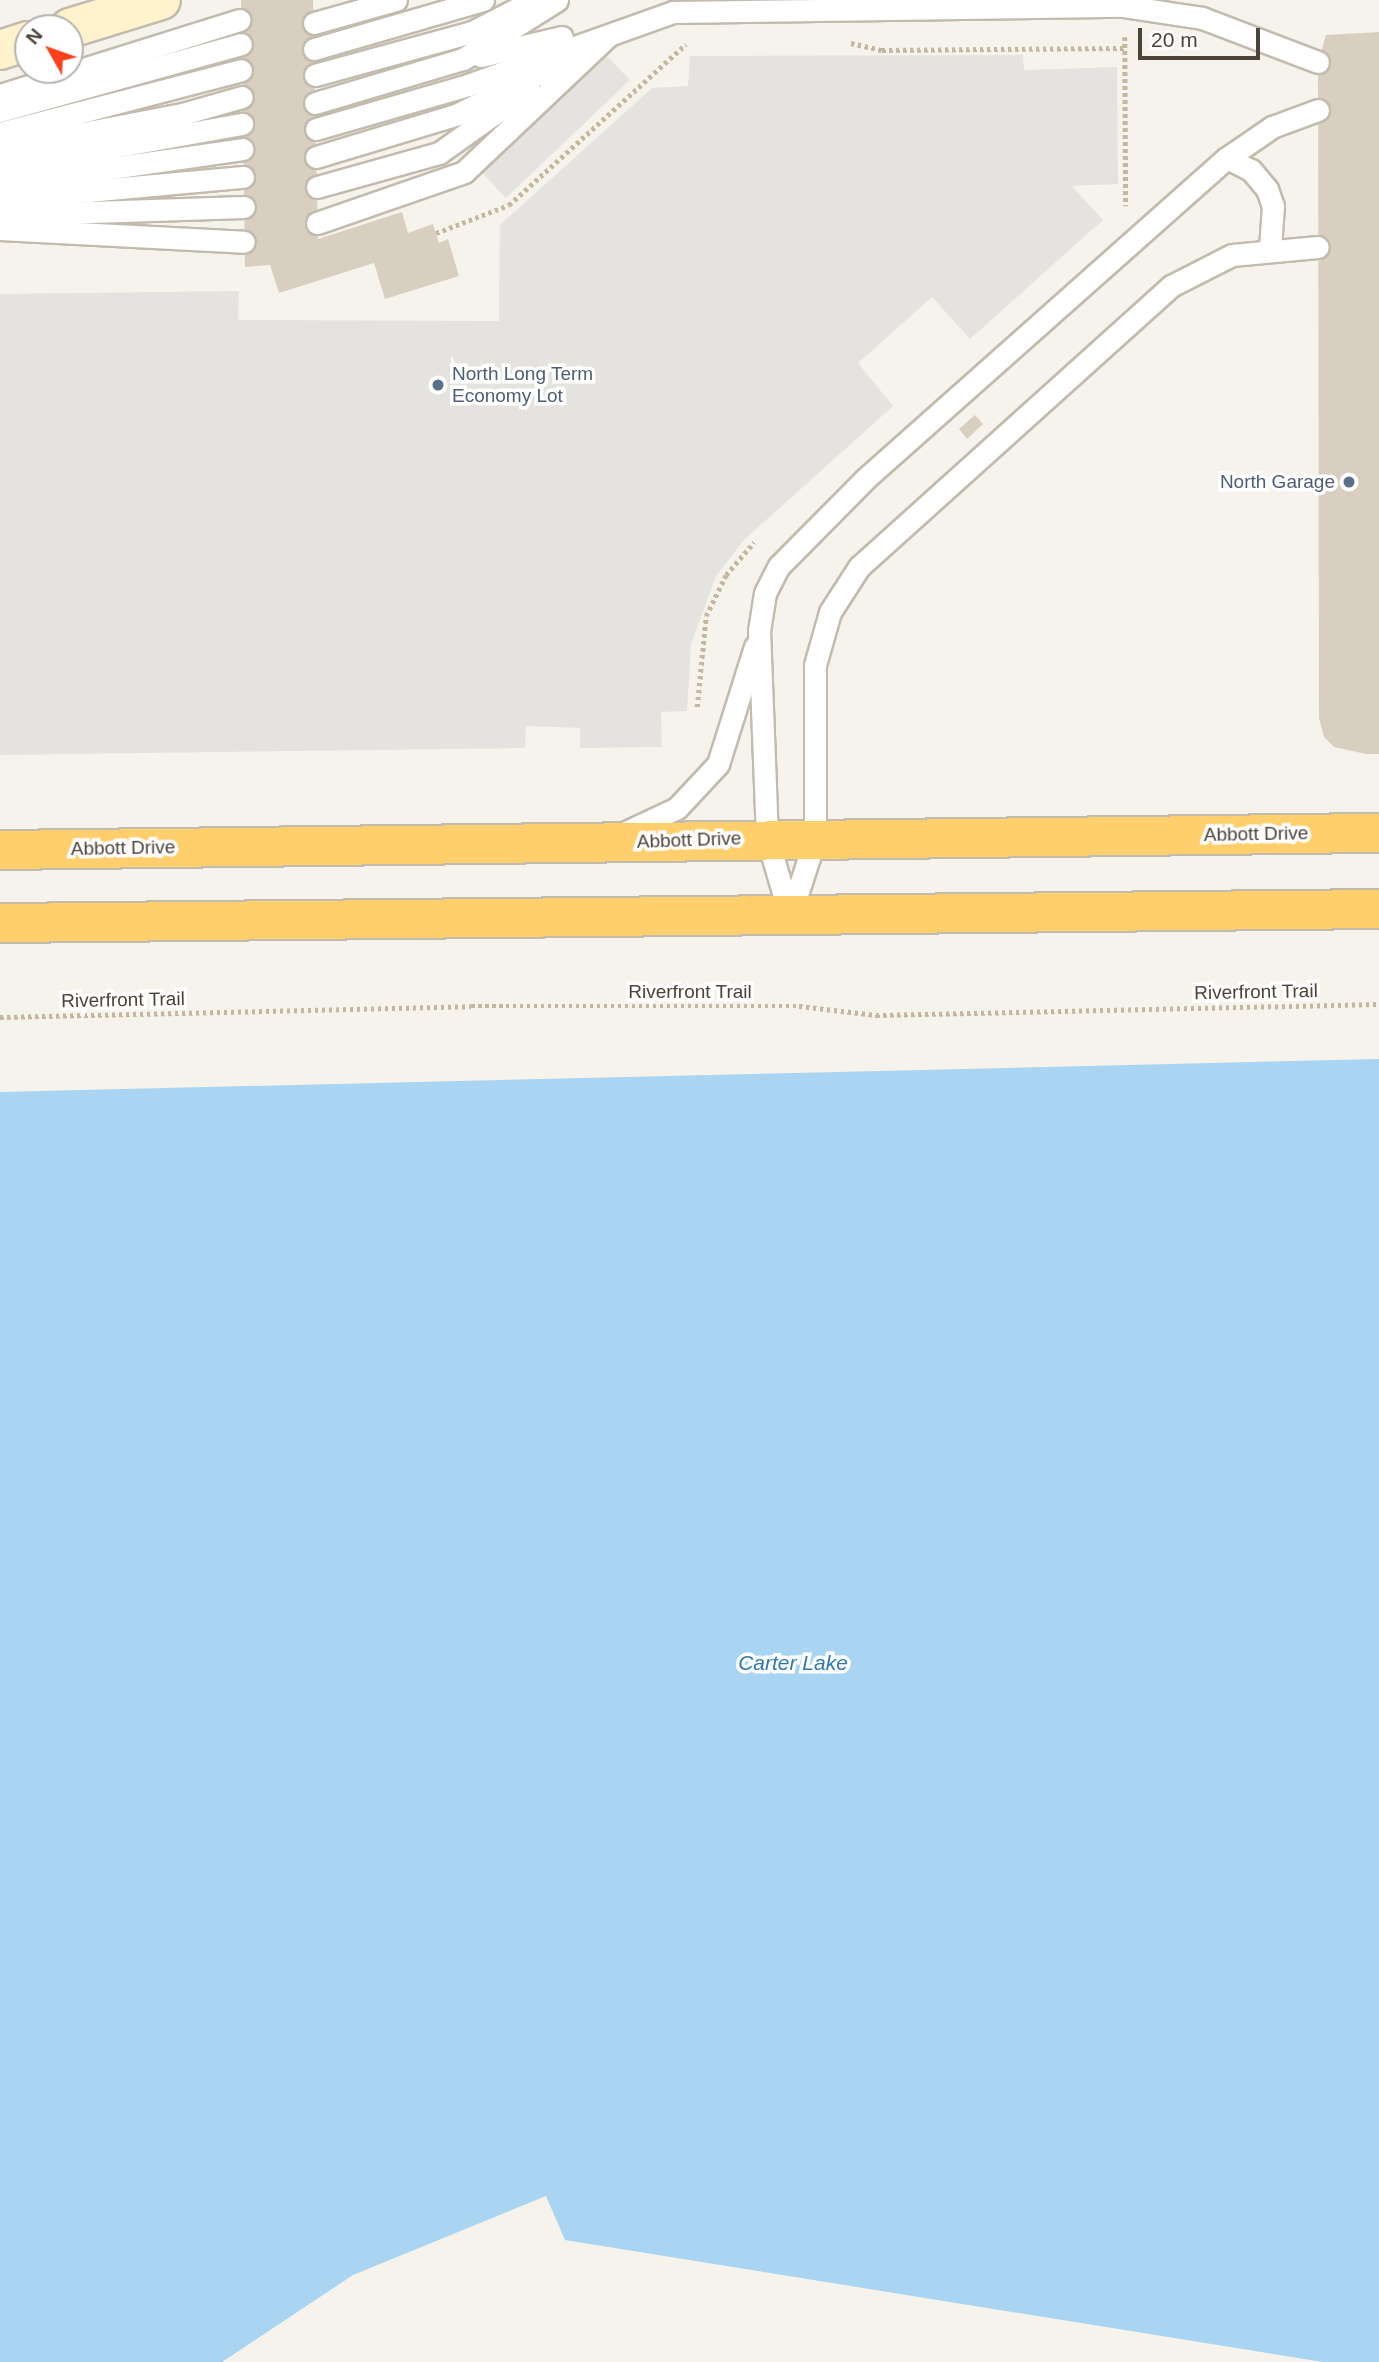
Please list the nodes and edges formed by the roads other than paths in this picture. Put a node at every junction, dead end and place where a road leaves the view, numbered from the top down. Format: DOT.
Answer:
graph roads {
  1 [pos="161,0"];
  2 [pos="396,0"];
  3 [pos="484,0"];
  4 [pos="534,0"];
  5 [pos="557,0"];
  6 [pos="240,20"];
  7 [pos="314,23"];
  8 [pos="84,24"];
  9 [pos="626,24"];
  10 [pos="241,44"];
  11 [pos="314,49"];
  12 [pos="564,61"];
  13 [pos="1318,62"];
  14 [pos="447,65"];
  15 [pos="241,70"];
  16 [pos="314,75"];
  17 [pos="0,95"];
  18 [pos="242,97"];
  19 [pos="315,103"];
  20 [pos="1318,110"];
  21 [pos="0,111"];
  22 [pos="242,124"];
  23 [pos="316,129"];
  24 [pos="0,133"];
  25 [pos="0,149"];
  26 [pos="242,149"];
  27 [pos="316,157"];
  28 [pos="1227,158"];
  29 [pos="0,167"];
  30 [pos="243,177"];
  31 [pos="0,184"];
  32 [pos="317,187"];
  33 [pos="0,199"];
  34 [pos="244,207"];
  35 [pos="0,215"];
  36 [pos="317,223"];
  37 [pos="0,229"];
  38 [pos="244,242"];
  39 [pos="1318,247"];
  40 [pos="1270,248"];
  41 [pos="759,631"];
  42 [pos="1379,833"];
  43 [pos="766,838"];
  44 [pos="815,839"];
  45 [pos="588,844"];
  46 [pos="0,850"];
  47 [pos="1379,909"];
  48 [pos="790,916"];
  49 [pos="0,923"];
  1 -- 8 [label="main road"];
  2 -- 7 [label="lane"];
  3 -- 11 [label="lane"];
  4 -- 16 [label="lane"];
  5 -- 14 [label="lane"];
  6 -- 17 [label="lane"];
  9 -- 12 [label="lane"];
  9 -- 13 [label="lane"];
  9 -- 14 [label="lane"];
  9 -- 23 [label="lane"];
  9 -- 36 [label="lane"];
  10 -- 21 [label="lane"];
  12 -- 27 [label="lane"];
  12 -- 32 [label="lane"];
  14 -- 19 [label="lane"];
  15 -- 24 [label="lane"];
  18 -- 25 [label="lane"];
  20 -- 28 [label="lane"];
  22 -- 29 [label="lane"];
  26 -- 31 [label="lane"];
  28 -- 40 [label="lane"];
  28 -- 41 [label="lane"];
  30 -- 33 [label="lane"];
  34 -- 35 [label="lane"];
  37 -- 38 [label="lane"];
  39 -- 40 [label="lane"];
  40 -- 44 [label="lane"];
  41 -- 43 [label="lane"];
  41 -- 45 [label="lane"];
  42 -- 44 [label="highway, Abbott Drive"];
  43 -- 44 [label="highway, Abbott Drive"];
  43 -- 45 [label="highway, Abbott Drive"];
  43 -- 48 [label="lane"];
  44 -- 48 [label="lane"];
  45 -- 46 [label="highway, Abbott Drive"];
  47 -- 48 [label="highway"];
  48 -- 49 [label="highway"];
}
